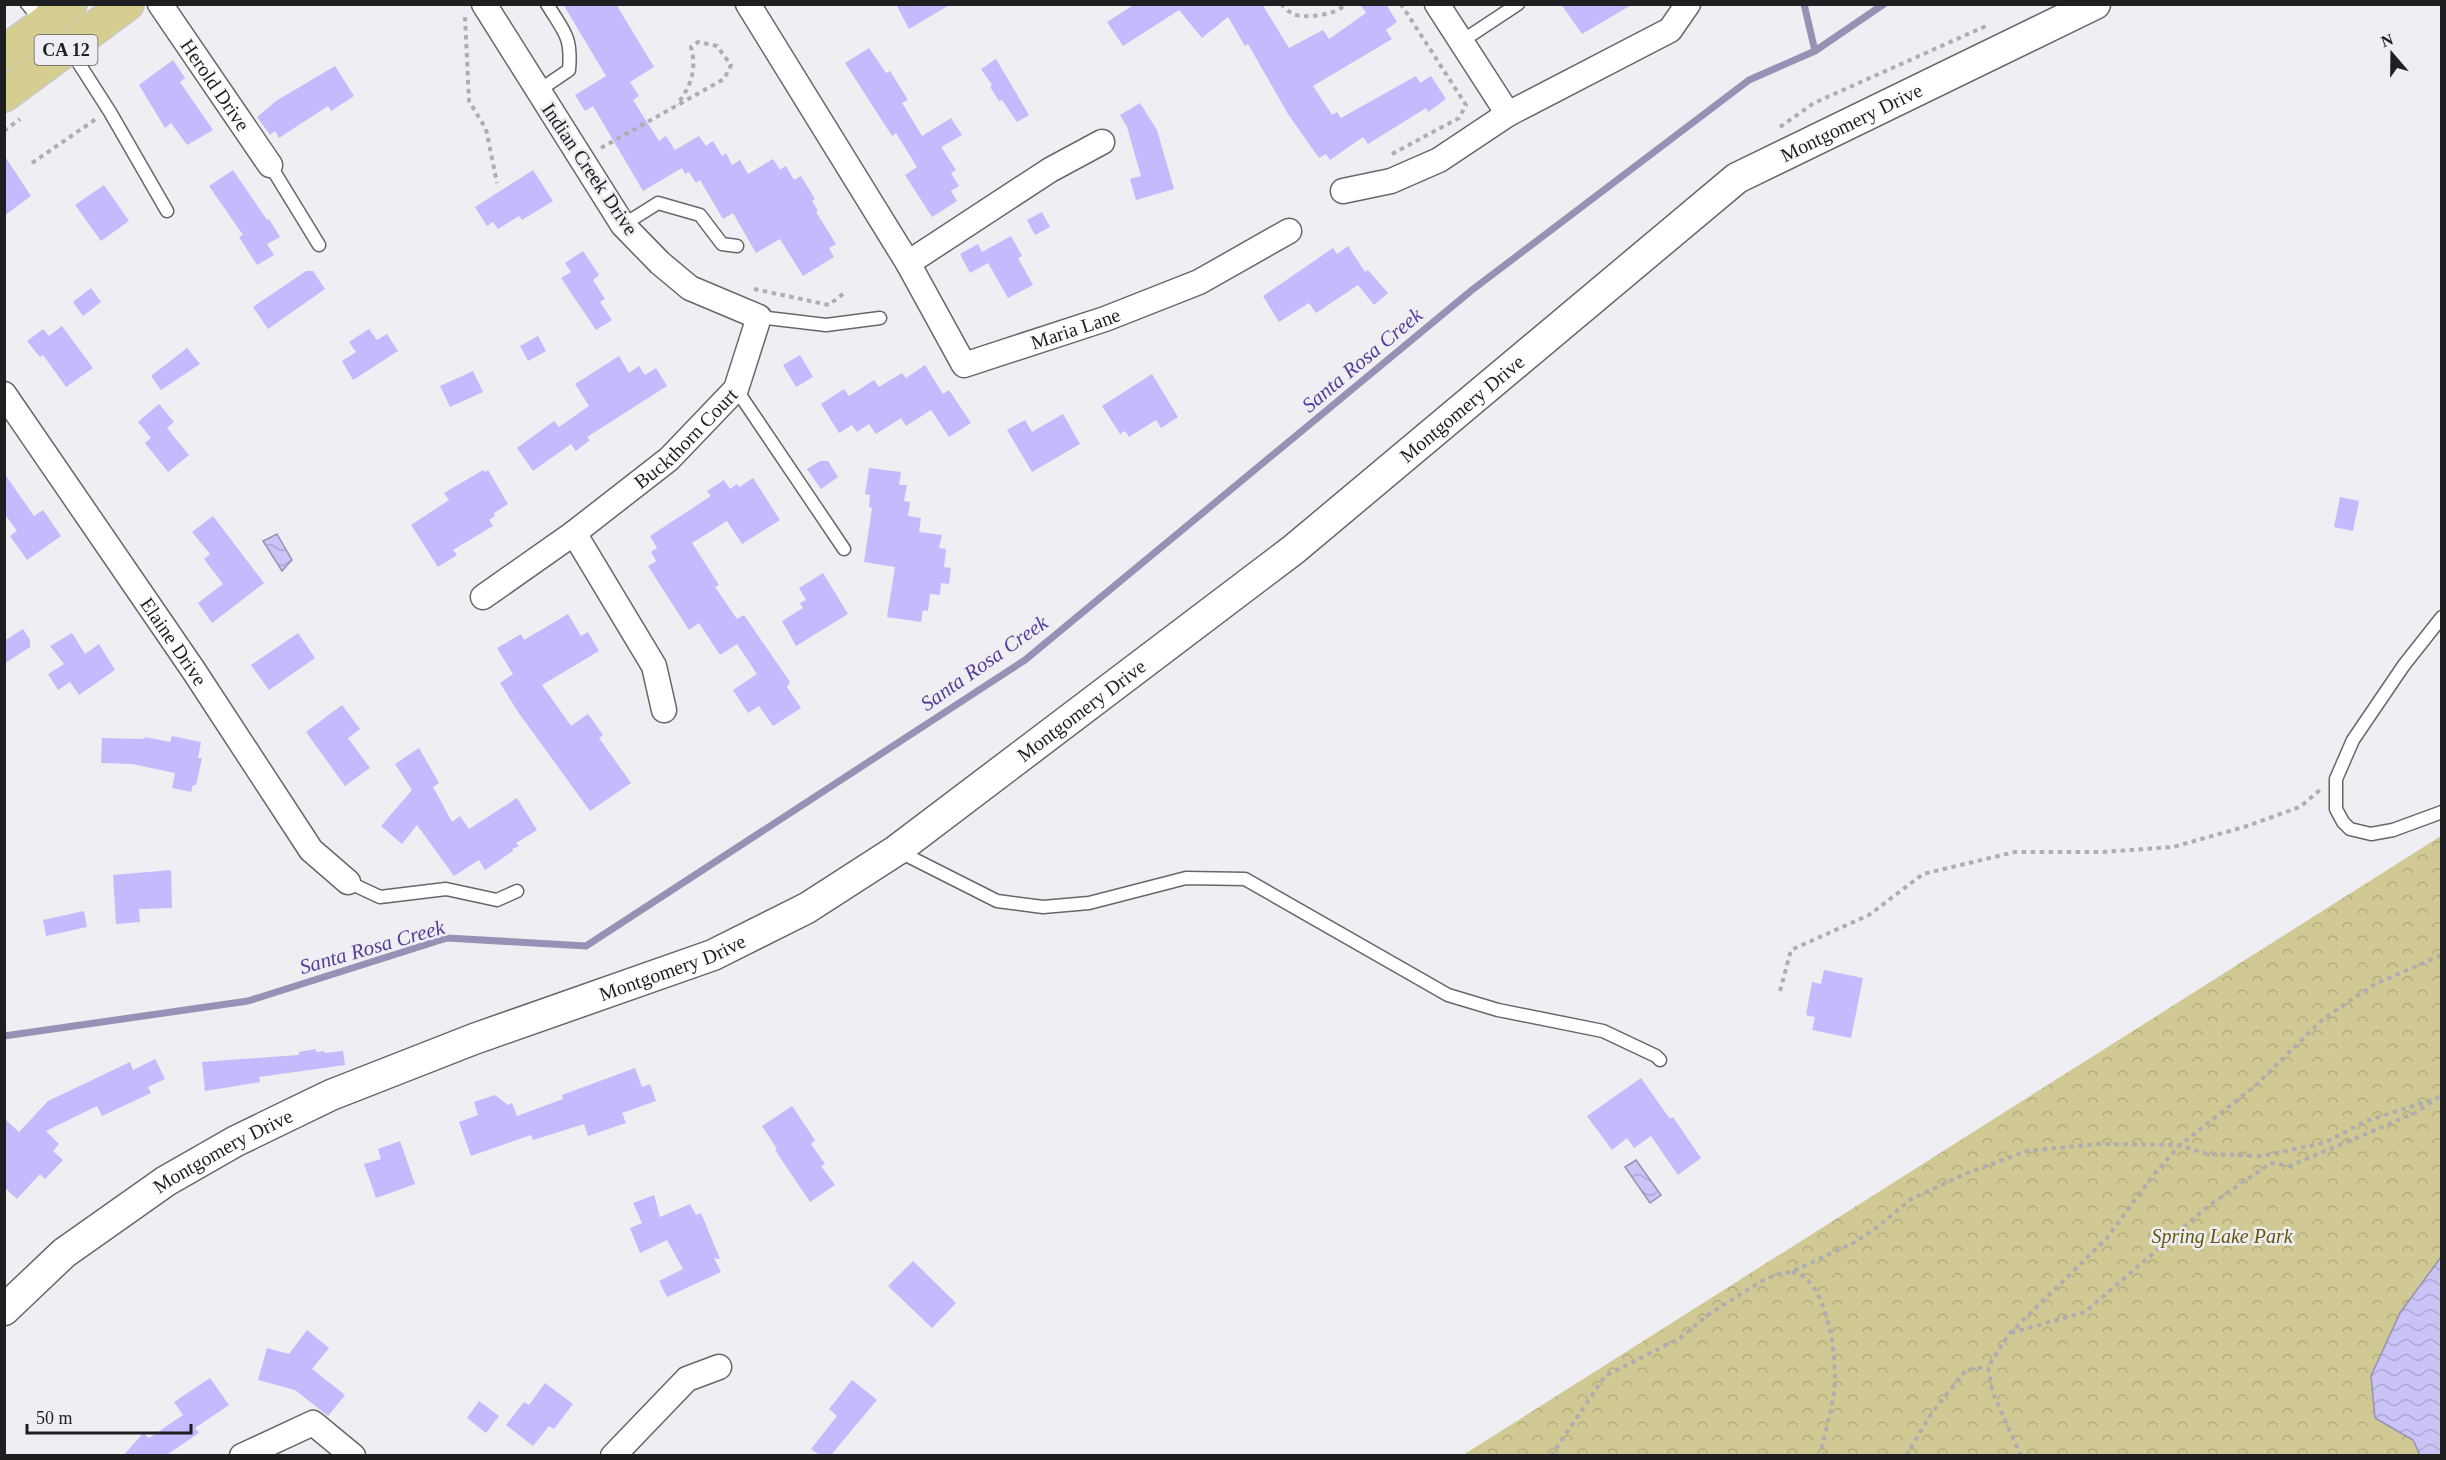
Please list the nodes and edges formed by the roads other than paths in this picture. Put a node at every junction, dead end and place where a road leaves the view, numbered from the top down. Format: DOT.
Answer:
graph roads {
  1 [pos="70,4"];
  2 [pos="127,4"];
  3 [pos="160,4"];
  4 [pos="547,4"];
  5 [pos="1437,4"];
  6 [pos="1518,4"];
  7 [pos="1688,4"];
  8 [pos="2095,4"];
  9 [pos="758,8"];
  10 [pos="474,10"];
  11 [pos="35,14"];
  12 [pos="1462,41"];
  13 [pos="69,48"];
  14 [pos="4,53"];
  15 [pos="538,91"];
  16 [pos="4,95"];
  17 [pos="1508,114"];
  18 [pos="1102,142"];
  19 [pos="270,165"];
  20 [pos="1343,191"];
  21 [pos="168,211"];
  22 [pos="623,225"];
  23 [pos="1289,231"];
  24 [pos="318,245"];
  25 [pos="737,246"];
  26 [pos="908,263"];
  27 [pos="759,317"];
  28 [pos="880,318"];
  29 [pos="736,389"];
  30 [pos="4,394"];
  31 [pos="574,532"];
  32 [pos="844,549"];
  33 [pos="483,597"];
  34 [pos="2442,617"];
  35 [pos="664,710"];
  36 [pos="2442,812"];
  37 [pos="897,850"];
  38 [pos="348,882"];
  39 [pos="517,891"];
  40 [pos="1660,1060"];
  41 [pos="4,1310"];
  42 [pos="719,1367"];
  43 [pos="242,1455"];
  44 [pos="353,1455"];
  45 [pos="613,1455"];
  1 -- 11 [label="main road, CA 12"];
  2 -- 13 [label="main road, CA 12"];
  3 -- 19 [label="street, Herold Drive"];
  4 -- 15 [label="lane"];
  5 -- 12 [label="street"];
  6 -- 12 [label="lane"];
  7 -- 17 [label="street"];
  8 -- 37 [label="street, Montgomery Drive"];
  9 -- 26 [label="street, Maria Lane"];
  10 -- 15 [label="street, Indian Creek Drive"];
  11 -- 14 [label="main road, CA 12"];
  12 -- 17 [label="street"];
  13 -- 16 [label="main road, CA 12"];
  13 -- 21 [label="lane"];
  15 -- 22 [label="street, Indian Creek Drive"];
  17 -- 20 [label="street"];
  18 -- 26 [label="street"];
  19 -- 24 [label="lane"];
  22 -- 25 [label="lane"];
  22 -- 27 [label="street, Indian Creek Drive"];
  23 -- 26 [label="street, Maria Lane"];
  27 -- 28 [label="lane"];
  27 -- 29 [label="street, Buckthorn Court"];
  29 -- 31 [label="street, Buckthorn Court"];
  29 -- 32 [label="lane"];
  30 -- 38 [label="street, Elaine Drive"];
  31 -- 33 [label="street, Buckthorn Court"];
  31 -- 35 [label="street"];
  34 -- 36 [label="lane"];
  37 -- 40 [label="lane"];
  37 -- 41 [label="street, Montgomery Drive"];
  38 -- 39 [label="lane"];
  42 -- 45 [label="street"];
  43 -- 44 [label="street"];
}
